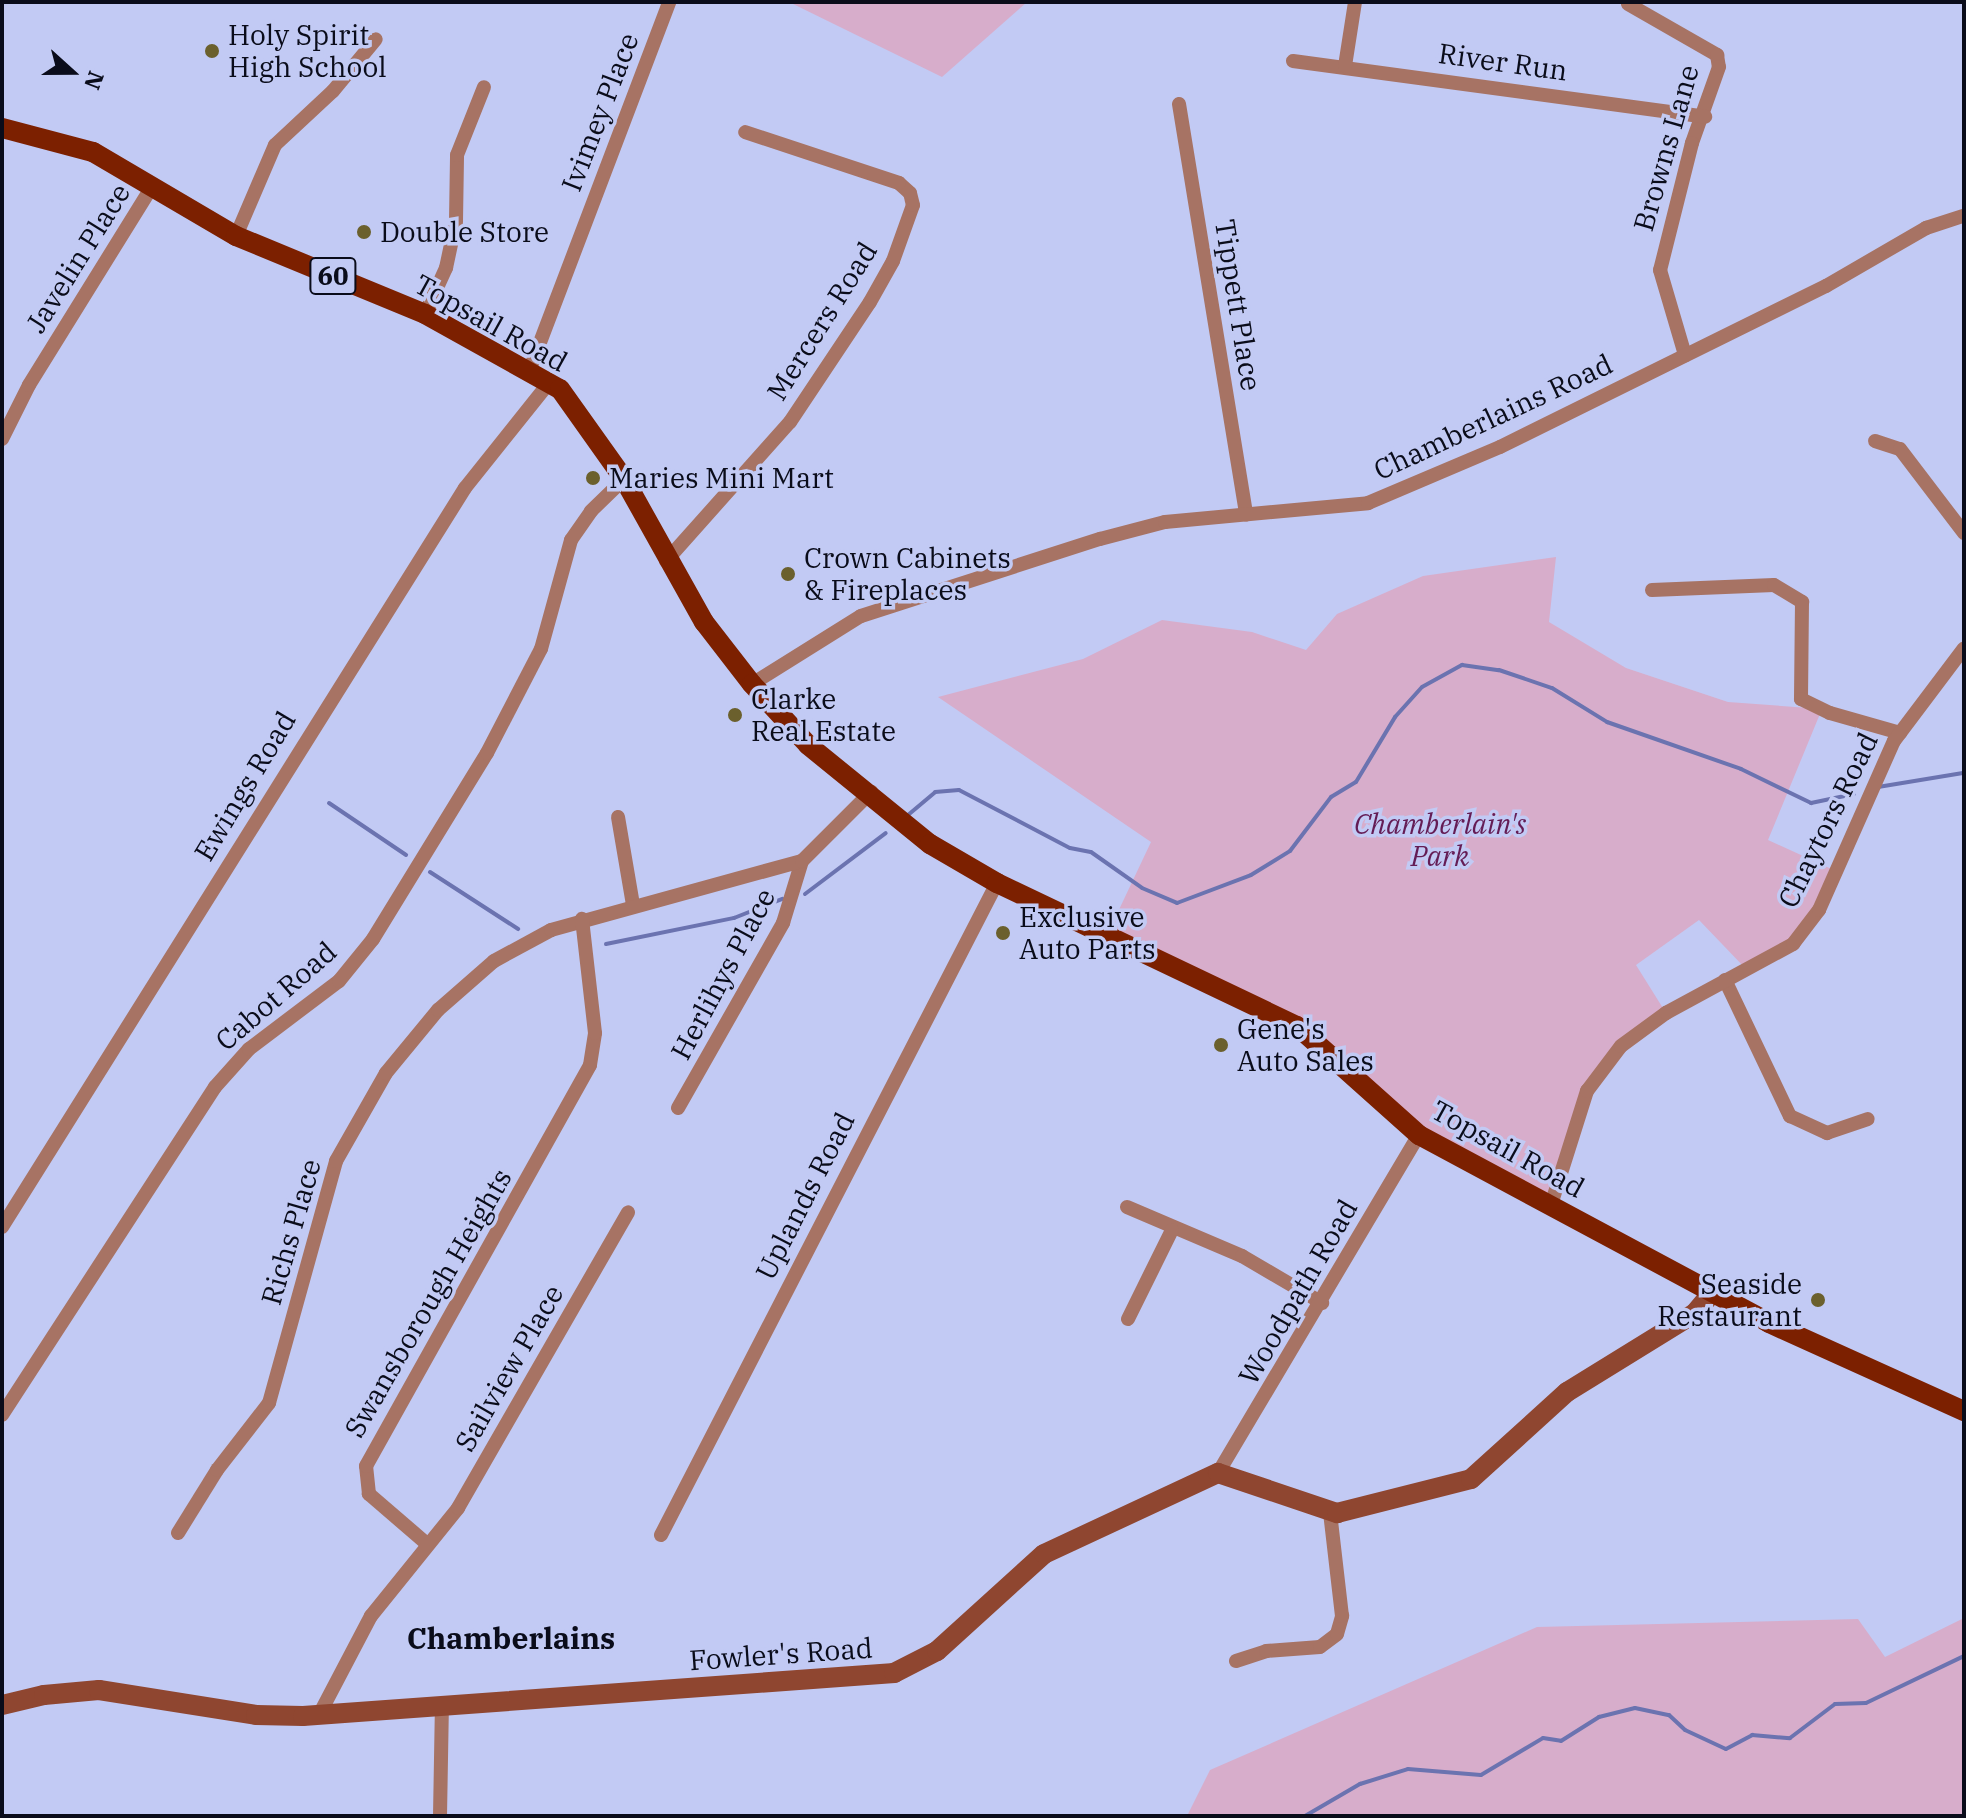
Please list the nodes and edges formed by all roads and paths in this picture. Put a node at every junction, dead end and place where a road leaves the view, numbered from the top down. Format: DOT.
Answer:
graph roads {
  1 [pos="669,2"];
  2 [pos="1355,2"];
  3 [pos="1628,4"];
  4 [pos="376,39"];
  5 [pos="1293,61"];
  6 [pos="1345,66"];
  7 [pos="484,87"];
  8 [pos="1179,104"];
  9 [pos="1705,117"];
  10 [pos="2,128"];
  11 [pos="745,132"];
  12 [pos="152,187"];
  13 [pos="1964,216"];
  14 [pos="236,236"];
  15 [pos="425,314"];
  16 [pos="1685,355"];
  17 [pos="528,374"];
  18 [pos="548,384"];
  19 [pos="2,439"];
  20 [pos="1875,441"];
  21 [pos="624,479"];
  22 [pos="1246,515"];
  23 [pos="1964,533"];
  24 [pos="666,561"];
  25 [pos="1652,590"];
  26 [pos="1964,648"];
  27 [pos="752,684"];
  28 [pos="1900,733"];
  29 [pos="871,792"];
  30 [pos="618,817"];
  31 [pos="802,861"];
  32 [pos="997,883"];
  33 [pos="633,905"];
  34 [pos="582,919"];
  35 [pos="1725,980"];
  36 [pos="678,1108"];
  37 [pos="1868,1119"];
  38 [pos="1419,1135"];
  39 [pos="1551,1205"];
  40 [pos="1127,1207"];
  41 [pos="628,1212"];
  42 [pos="2,1227"];
  43 [pos="1172,1230"];
  44 [pos="1714,1290"];
  45 [pos="1322,1303"];
  46 [pos="1128,1319"];
  47 [pos="1964,1411"];
  48 [pos="2,1415"];
  49 [pos="1218,1473"];
  50 [pos="1330,1513"];
  51 [pos="178,1533"];
  52 [pos="661,1535"];
  53 [pos="427,1544"];
  54 [pos="1236,1661"];
  55 [pos="2,1705"];
  56 [pos="442,1706"];
  57 [pos="319,1715"];
  58 [pos="440,1816"];
  1 -- 17 [label="street, Ivimey Place"];
  2 -- 6 [label="street"];
  3 -- 9 [label="street, Browns Lane"];
  4 -- 14 [label="street"];
  5 -- 6 [label="street, River Run"];
  6 -- 9 [label="street, River Run"];
  7 -- 15 [label="street"];
  8 -- 22 [label="street, Tippett Place"];
  9 -- 16 [label="street, Browns Lane"];
  10 -- 12 [label="main road, Topsail Road / 60"];
  11 -- 24 [label="street, Mercers Road"];
  12 -- 14 [label="main road, Topsail Road / 60"];
  12 -- 19 [label="street, Javelin Place"];
  13 -- 16 [label="street, Chamberlains Road"];
  14 -- 15 [label="main road, Topsail Road / 60"];
  15 -- 17 [label="main road, Topsail Road / 60"];
  16 -- 22 [label="street, Chamberlains Road"];
  17 -- 18 [label="main road, Topsail Road / 60"];
  18 -- 21 [label="main road, Topsail Road / 60"];
  18 -- 42 [label="street, Ewings Road"];
  20 -- 23 [label="street"];
  21 -- 24 [label="main road, Topsail Road / 60"];
  21 -- 48 [label="street, Cabot Road"];
  22 -- 27 [label="street, Chamberlains Road"];
  24 -- 27 [label="main road, Topsail Road / 60"];
  25 -- 28 [label="street"];
  26 -- 28 [label="street, Chaytors Road"];
  27 -- 29 [label="main road, Topsail Road / 60"];
  28 -- 35 [label="street, Chaytors Road"];
  29 -- 31 [label="street"];
  29 -- 32 [label="main road, Topsail Road / 60"];
  30 -- 33 [label="street"];
  31 -- 33 [label="street, Richs Place"];
  31 -- 36 [label="street, Herlihys Place"];
  32 -- 38 [label="main road, Topsail Road / 60"];
  32 -- 52 [label="street, Uplands Road"];
  33 -- 34 [label="street, Richs Place"];
  34 -- 51 [label="street, Richs Place"];
  34 -- 53 [label="street, Swansborough Heights"];
  35 -- 37 [label="street"];
  35 -- 39 [label="street, Chaytors Road"];
  38 -- 39 [label="main road, Topsail Road / 60"];
  38 -- 45 [label="street, Woodpath Road"];
  39 -- 44 [label="main road, Topsail Road / 60"];
  40 -- 43 [label="street"];
  41 -- 53 [label="street, Sailview Place"];
  43 -- 45 [label="street"];
  43 -- 46 [label="street"];
  44 -- 47 [label="main road, Topsail Road / 60"];
  44 -- 50 [label="street"];
  45 -- 49 [label="street, Woodpath Road"];
  49 -- 50 [label="street"];
  49 -- 56 [label="street, Fowler's Road"];
  50 -- 54 [label="street"];
  53 -- 57 [label="street"];
  55 -- 57 [label="street, Fowler's Road"];
  56 -- 57 [label="street, Fowler's Road"];
  56 -- 58 [label="street"];
}
